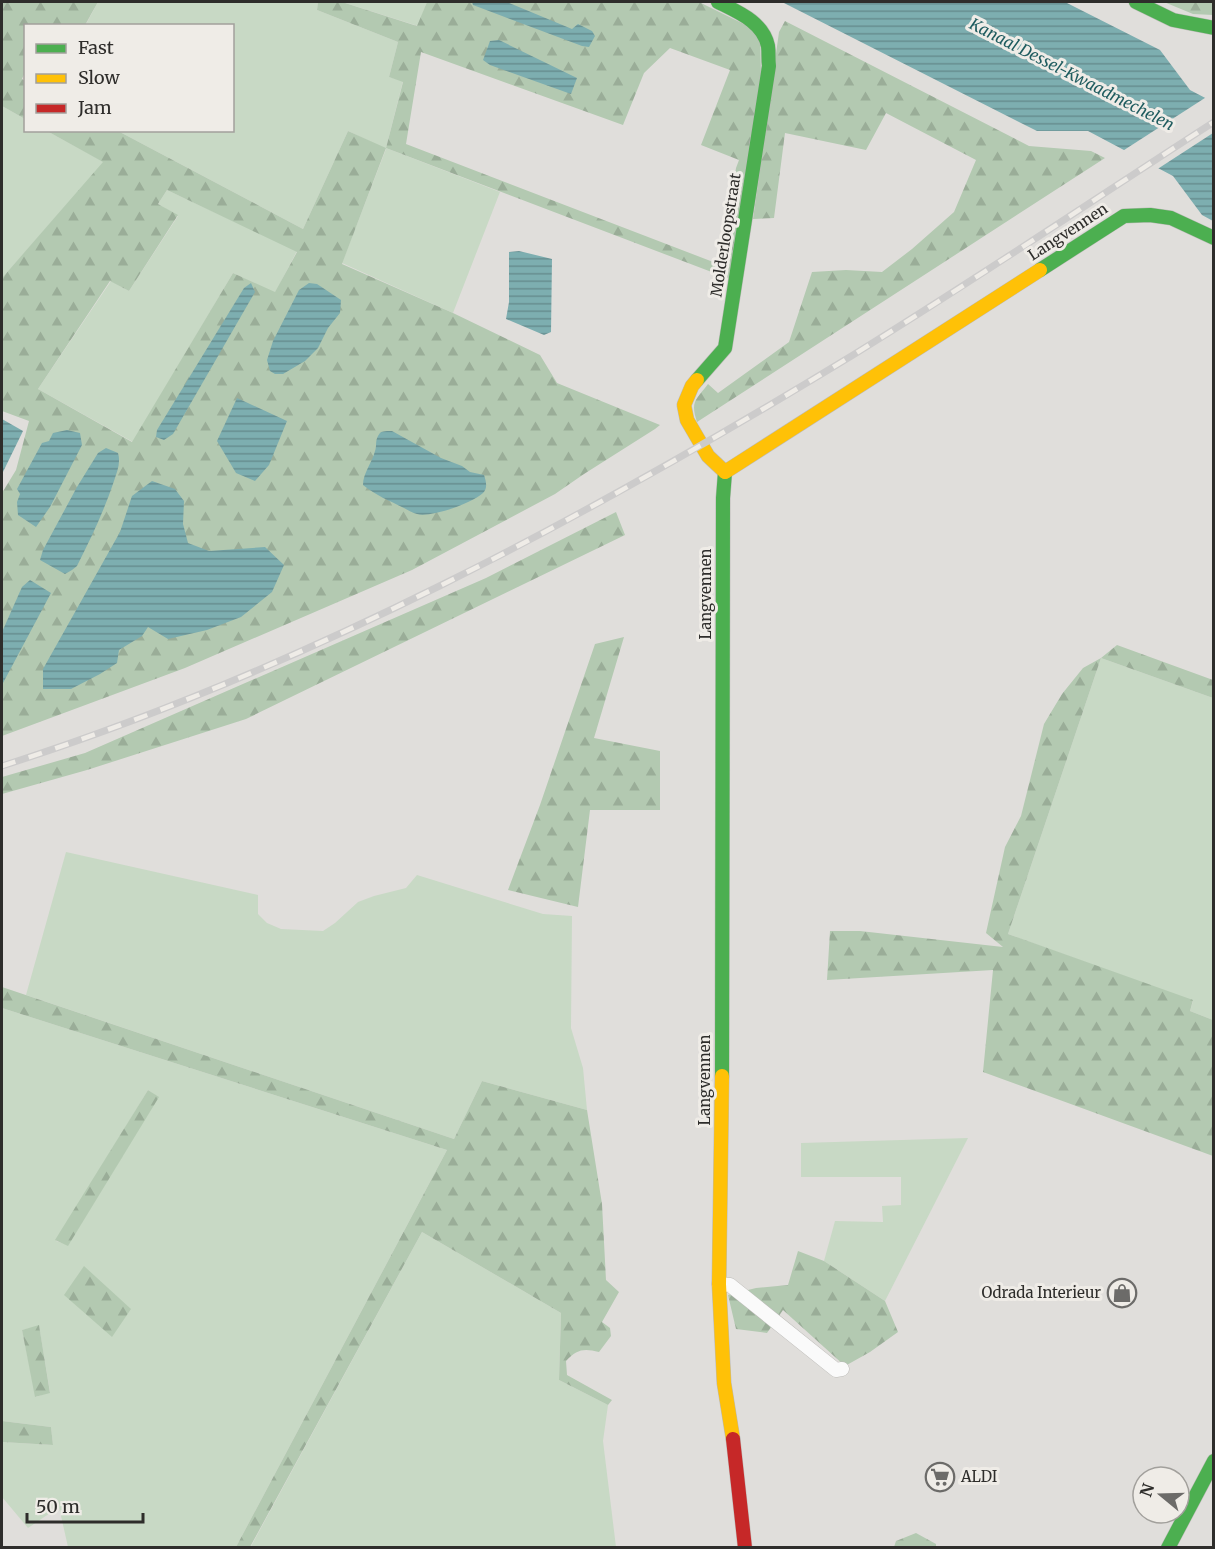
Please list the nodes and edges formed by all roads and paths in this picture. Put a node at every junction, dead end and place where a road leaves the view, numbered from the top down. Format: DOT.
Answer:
graph roads {
  1 [pos="718,2"];
  2 [pos="1136,2"];
  3 [pos="1214,28"];
  4 [pos="1214,238"];
  5 [pos="725,472"];
  6 [pos="719,1284"];
  7 [pos="842,1369"];
  8 [pos="1214,1461"];
  9 [pos="746,1548"];
  10 [pos="1168,1548"];
  1 -- 5 [label="street, Molderloopstraat"];
  2 -- 3 [label="street"];
  4 -- 5 [label="street, Langvennen"];
  5 -- 6 [label="street, Langvennen"];
  6 -- 7 [label="street"];
  6 -- 9 [label="street, Langvennen"];
  8 -- 10 [label="street"];
}
